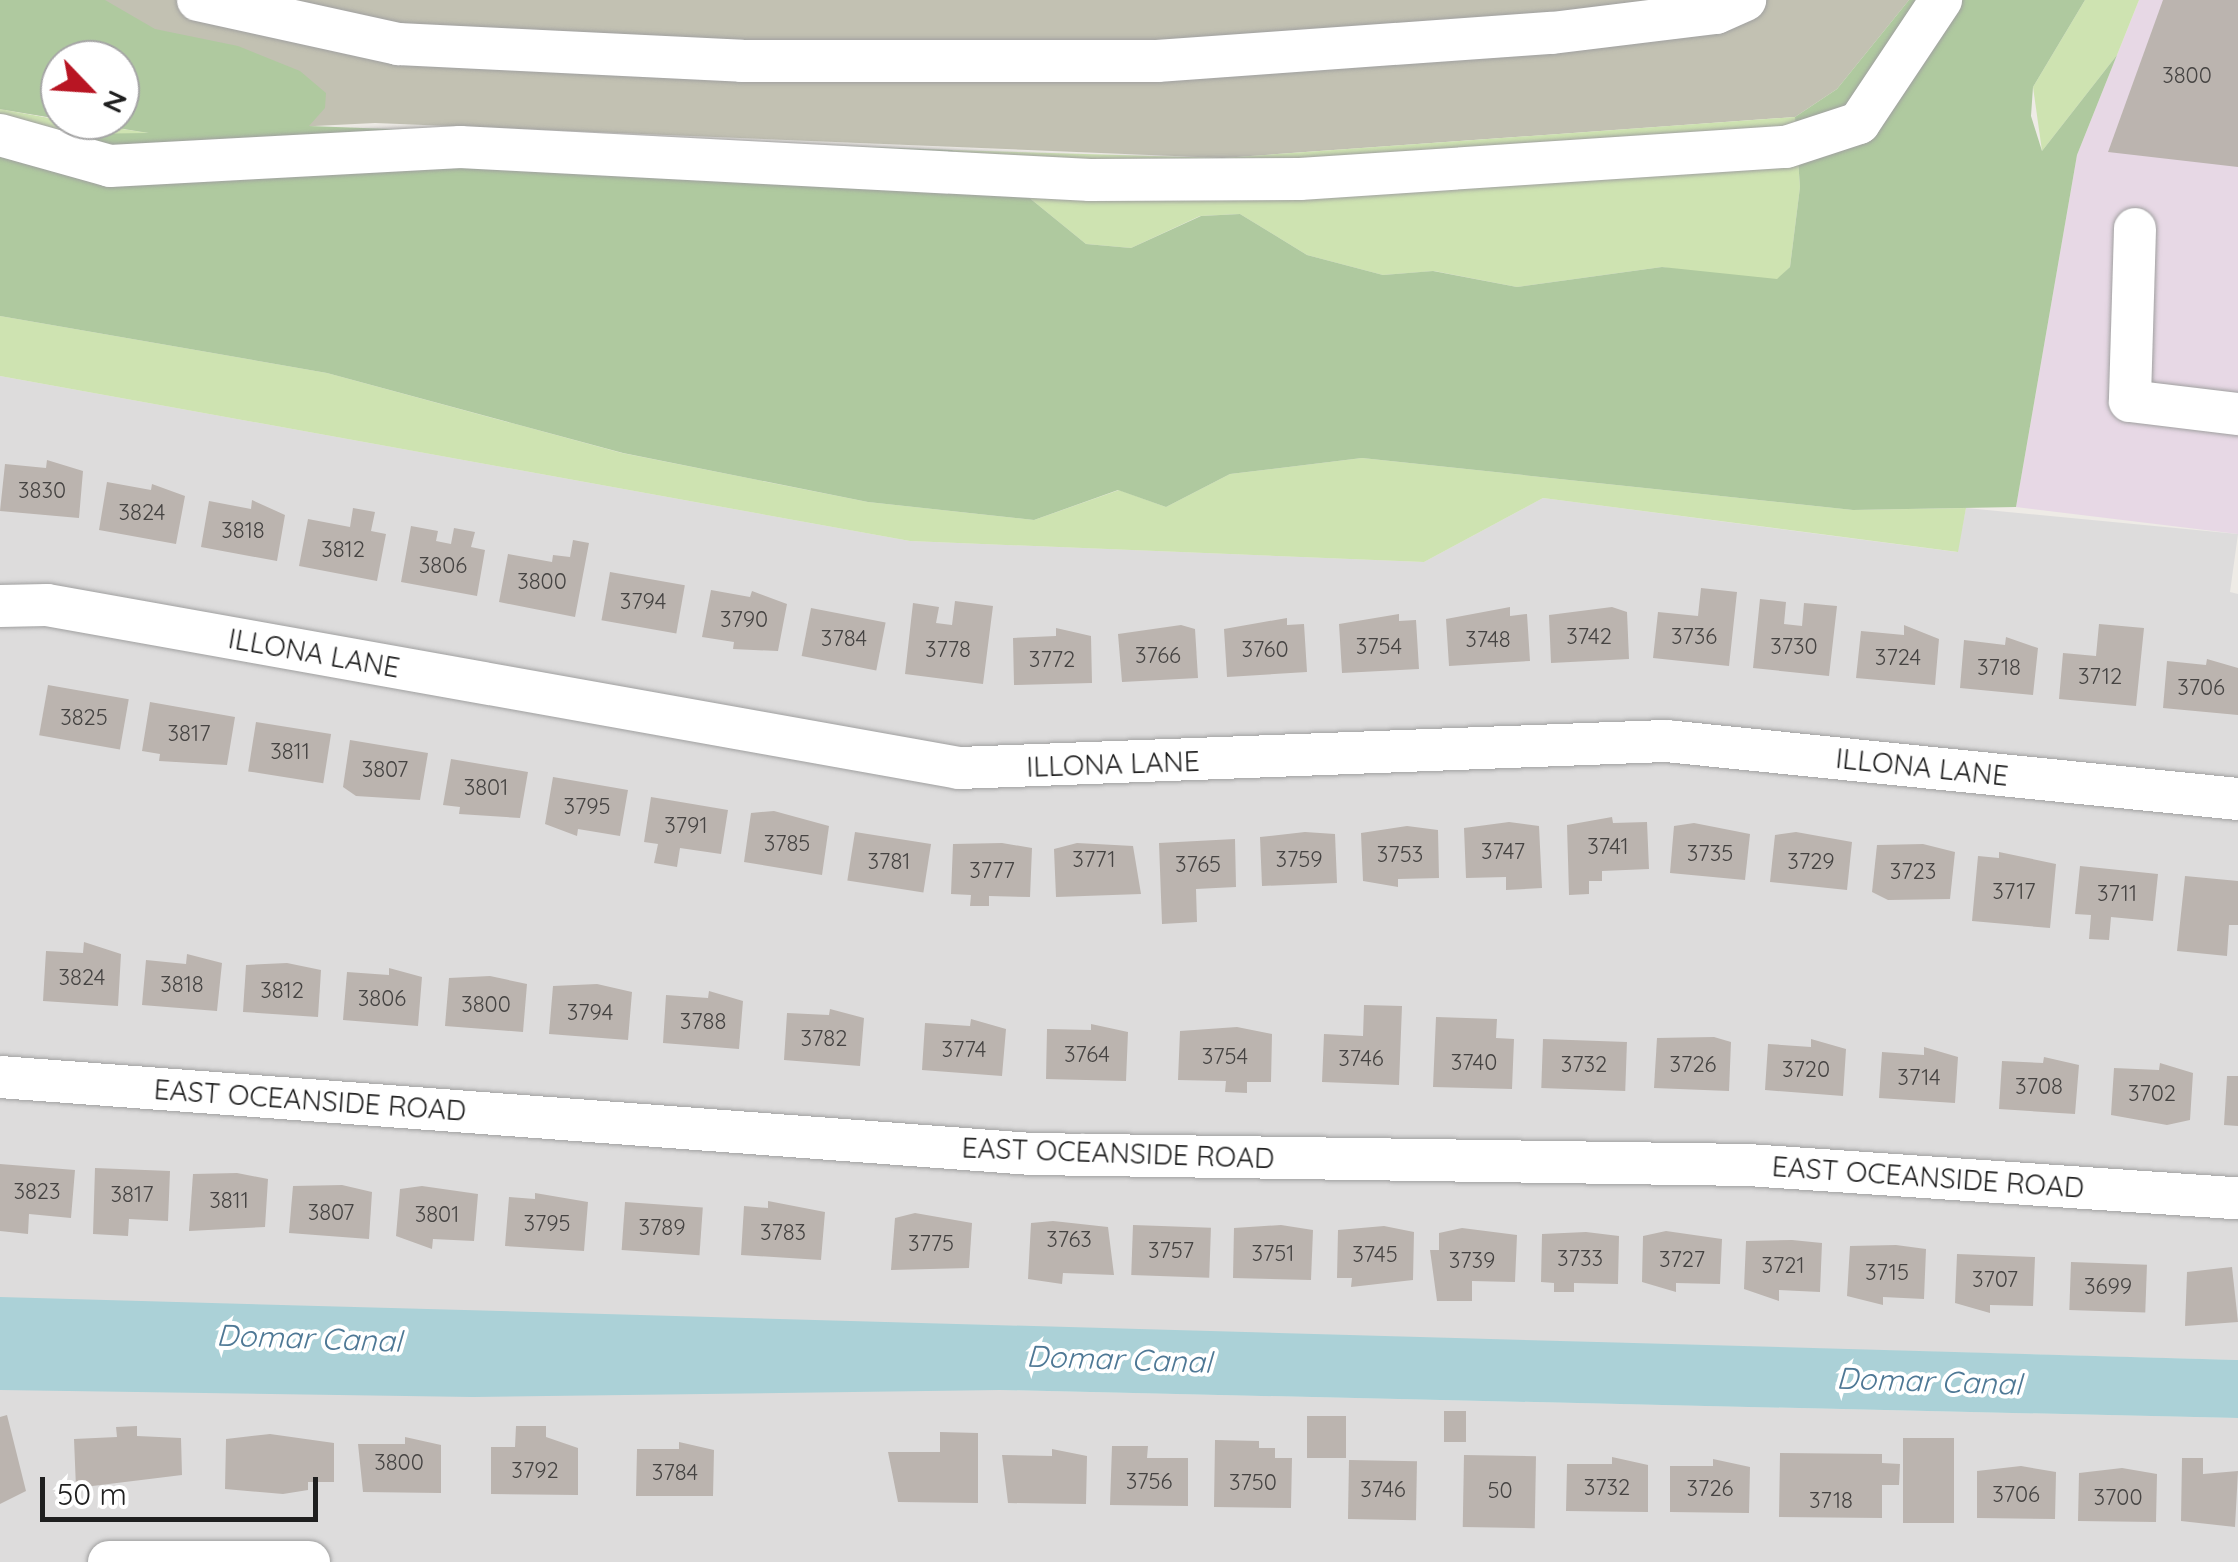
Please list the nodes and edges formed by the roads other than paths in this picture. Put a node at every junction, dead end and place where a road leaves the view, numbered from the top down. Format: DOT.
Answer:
graph roads {
  1 [pos="198,0"];
  2 [pos="1745,0"];
  3 [pos="1941,0"];
  4 [pos="0,135"];
  5 [pos="2136,229"];
  6 [pos="2238,414"];
  7 [pos="0,606"];
  8 [pos="2238,799"];
  9 [pos="0,1077"];
  10 [pos="2238,1198"];
  11 [pos="109,1562"];
  12 [pos="308,1562"];
  1 -- 2 [label="street"];
  3 -- 4 [label="street"];
  5 -- 6 [label="street"];
  7 -- 8 [label="street, ILLONA LANE"];
  9 -- 10 [label="street, EAST OCEANSIDE ROAD"];
  11 -- 12 [label="street"];
}
